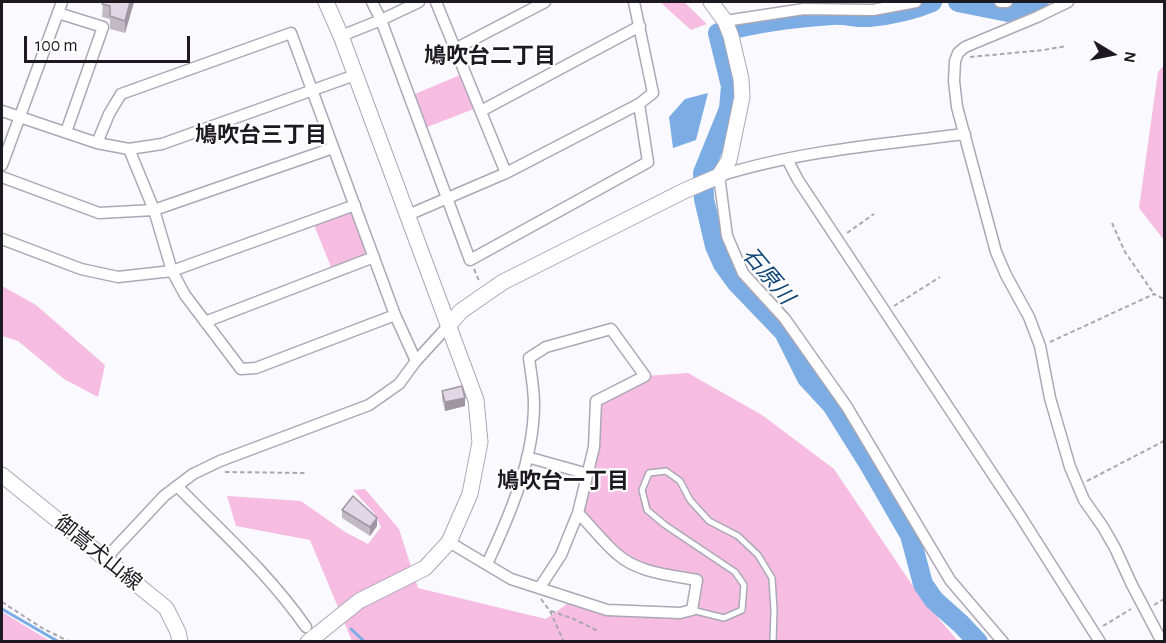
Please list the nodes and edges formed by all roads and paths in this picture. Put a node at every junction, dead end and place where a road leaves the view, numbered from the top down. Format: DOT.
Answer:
graph roads {
  1 [pos="62,2"];
  2 [pos="326,2"];
  3 [pos="372,2"];
  4 [pos="418,2"];
  5 [pos="436,2"];
  6 [pos="545,2"];
  7 [pos="634,2"];
  8 [pos="711,2"];
  9 [pos="916,2"];
  10 [pos="1000,2"];
  11 [pos="1007,2"];
  12 [pos="1068,2"];
  13 [pos="58,13"];
  14 [pos="381,20"];
  15 [pos="640,26"];
  16 [pos="728,29"];
  17 [pos="341,36"];
  18 [pos="1066,46"];
  19 [pos="455,50"];
  20 [pos="957,57"];
  21 [pos="355,75"];
  22 [pos="312,89"];
  23 [pos="639,104"];
  24 [pos="2,111"];
  25 [pos="481,111"];
  26 [pos="20,117"];
  27 [pos="66,132"];
  28 [pos="965,134"];
  29 [pos="97,143"];
  30 [pos="333,148"];
  31 [pos="129,149"];
  32 [pos="787,159"];
  33 [pos="2,165"];
  34 [pos="506,173"];
  35 [pos="719,176"];
  36 [pos="2,177"];
  37 [pos="448,199"];
  38 [pos="355,205"];
  39 [pos="154,210"];
  40 [pos="874,214"];
  41 [pos="408,215"];
  42 [pos="1112,223"];
  43 [pos="2,239"];
  44 [pos="838,240"];
  45 [pos="374,257"];
  46 [pos="470,260"];
  47 [pos="172,271"];
  48 [pos="940,277"];
  49 [pos="485,294"];
  50 [pos="1154,294"];
  51 [pos="1164,299"];
  52 [pos="885,312"];
  53 [pos="395,315"];
  54 [pos="205,322"];
  55 [pos="448,326"];
  56 [pos="1040,346"];
  57 [pos="416,361"];
  58 [pos="1164,441"];
  59 [pos="526,458"];
  60 [pos="221,471"];
  61 [pos="307,473"];
  62 [pos="588,474"];
  63 [pos="2,475"];
  64 [pos="1078,486"];
  65 [pos="178,487"];
  66 [pos="578,513"];
  67 [pos="449,542"];
  68 [pos="106,558"];
  69 [pos="487,564"];
  70 [pos="540,587"];
  71 [pos="2,602"];
  72 [pos="1142,603"];
  73 [pos="550,610"];
  74 [pos="692,610"];
  75 [pos="598,631"];
  76 [pos="1094,631"];
  77 [pos="307,634"];
  78 [pos="70,642"];
  79 [pos="180,642"];
  80 [pos="564,642"];
  81 [pos="773,642"];
  82 [pos="1004,642"];
  83 [pos="1100,642"];
  84 [pos="1162,642"];
  1 -- 13 [label="street"];
  2 -- 17 [label="street"];
  3 -- 14 [label="street"];
  4 -- 14 [label="street"];
  5 -- 19 [label="street"];
  6 -- 19 [label="street"];
  7 -- 15 [label="street"];
  8 -- 16 [label="street"];
  9 -- 16 [label="street"];
  10 -- 11 [label="street"];
  12 -- 20 [label="street"];
  13 -- 26 [label="street"];
  13 -- 27 [label="street"];
  14 -- 17 [label="street"];
  14 -- 37 [label="street"];
  15 -- 23 [label="street"];
  15 -- 25 [label="street"];
  16 -- 35 [label="street"];
  17 -- 21 [label="street"];
  18 -- 20 [label="path"];
  19 -- 25 [label="street"];
  20 -- 28 [label="street"];
  21 -- 22 [label="street"];
  21 -- 41 [label="street"];
  22 -- 29 [label="street"];
  22 -- 30 [label="street"];
  22 -- 31 [label="street"];
  23 -- 34 [label="street"];
  23 -- 46 [label="street"];
  24 -- 26 [label="street"];
  25 -- 34 [label="street"];
  26 -- 27 [label="street"];
  26 -- 33 [label="street"];
  27 -- 29 [label="street"];
  28 -- 32 [label="street"];
  28 -- 56 [label="street"];
  29 -- 31 [label="street"];
  30 -- 38 [label="street"];
  30 -- 39 [label="street"];
  31 -- 39 [label="street"];
  32 -- 35 [label="street"];
  32 -- 44 [label="street"];
  34 -- 37 [label="street"];
  35 -- 49 [label="street"];
  35 -- 82 [label="street"];
  36 -- 39 [label="street"];
  37 -- 41 [label="street"];
  37 -- 46 [label="street"];
  38 -- 45 [label="street"];
  38 -- 47 [label="street"];
  39 -- 47 [label="street"];
  40 -- 44 [label="path"];
  41 -- 55 [label="street"];
  42 -- 50 [label="path"];
  43 -- 47 [label="street"];
  44 -- 52 [label="street"];
  45 -- 53 [label="street"];
  45 -- 54 [label="street"];
  46 -- 49 [label="path"];
  47 -- 54 [label="street"];
  48 -- 52 [label="path"];
  49 -- 55 [label="street"];
  50 -- 51 [label="path"];
  50 -- 56 [label="path"];
  52 -- 76 [label="street"];
  53 -- 54 [label="street"];
  53 -- 57 [label="street"];
  55 -- 57 [label="street"];
  55 -- 67 [label="street"];
  56 -- 64 [label="street"];
  57 -- 65 [label="street"];
  58 -- 64 [label="path"];
  59 -- 62 [label="street"];
  59 -- 62 [label="street"];
  59 -- 69 [label="street"];
  60 -- 61 [label="path"];
  62 -- 66 [label="street"];
  63 -- 68 [label="street, 御嵩犬山線"];
  64 -- 72 [label="street"];
  65 -- 68 [label="street"];
  65 -- 77 [label="street"];
  66 -- 70 [label="street"];
  66 -- 74 [label="street"];
  67 -- 69 [label="street"];
  67 -- 77 [label="street"];
  68 -- 79 [label="street, 御嵩犬山線"];
  69 -- 70 [label="street"];
  70 -- 73 [label="path"];
  70 -- 74 [label="street"];
  71 -- 78 [label="path"];
  72 -- 76 [label="path"];
  72 -- 84 [label="street"];
  73 -- 75 [label="path"];
  73 -- 80 [label="path"];
  74 -- 81 [label="lane"];
  76 -- 83 [label="street"];
}
